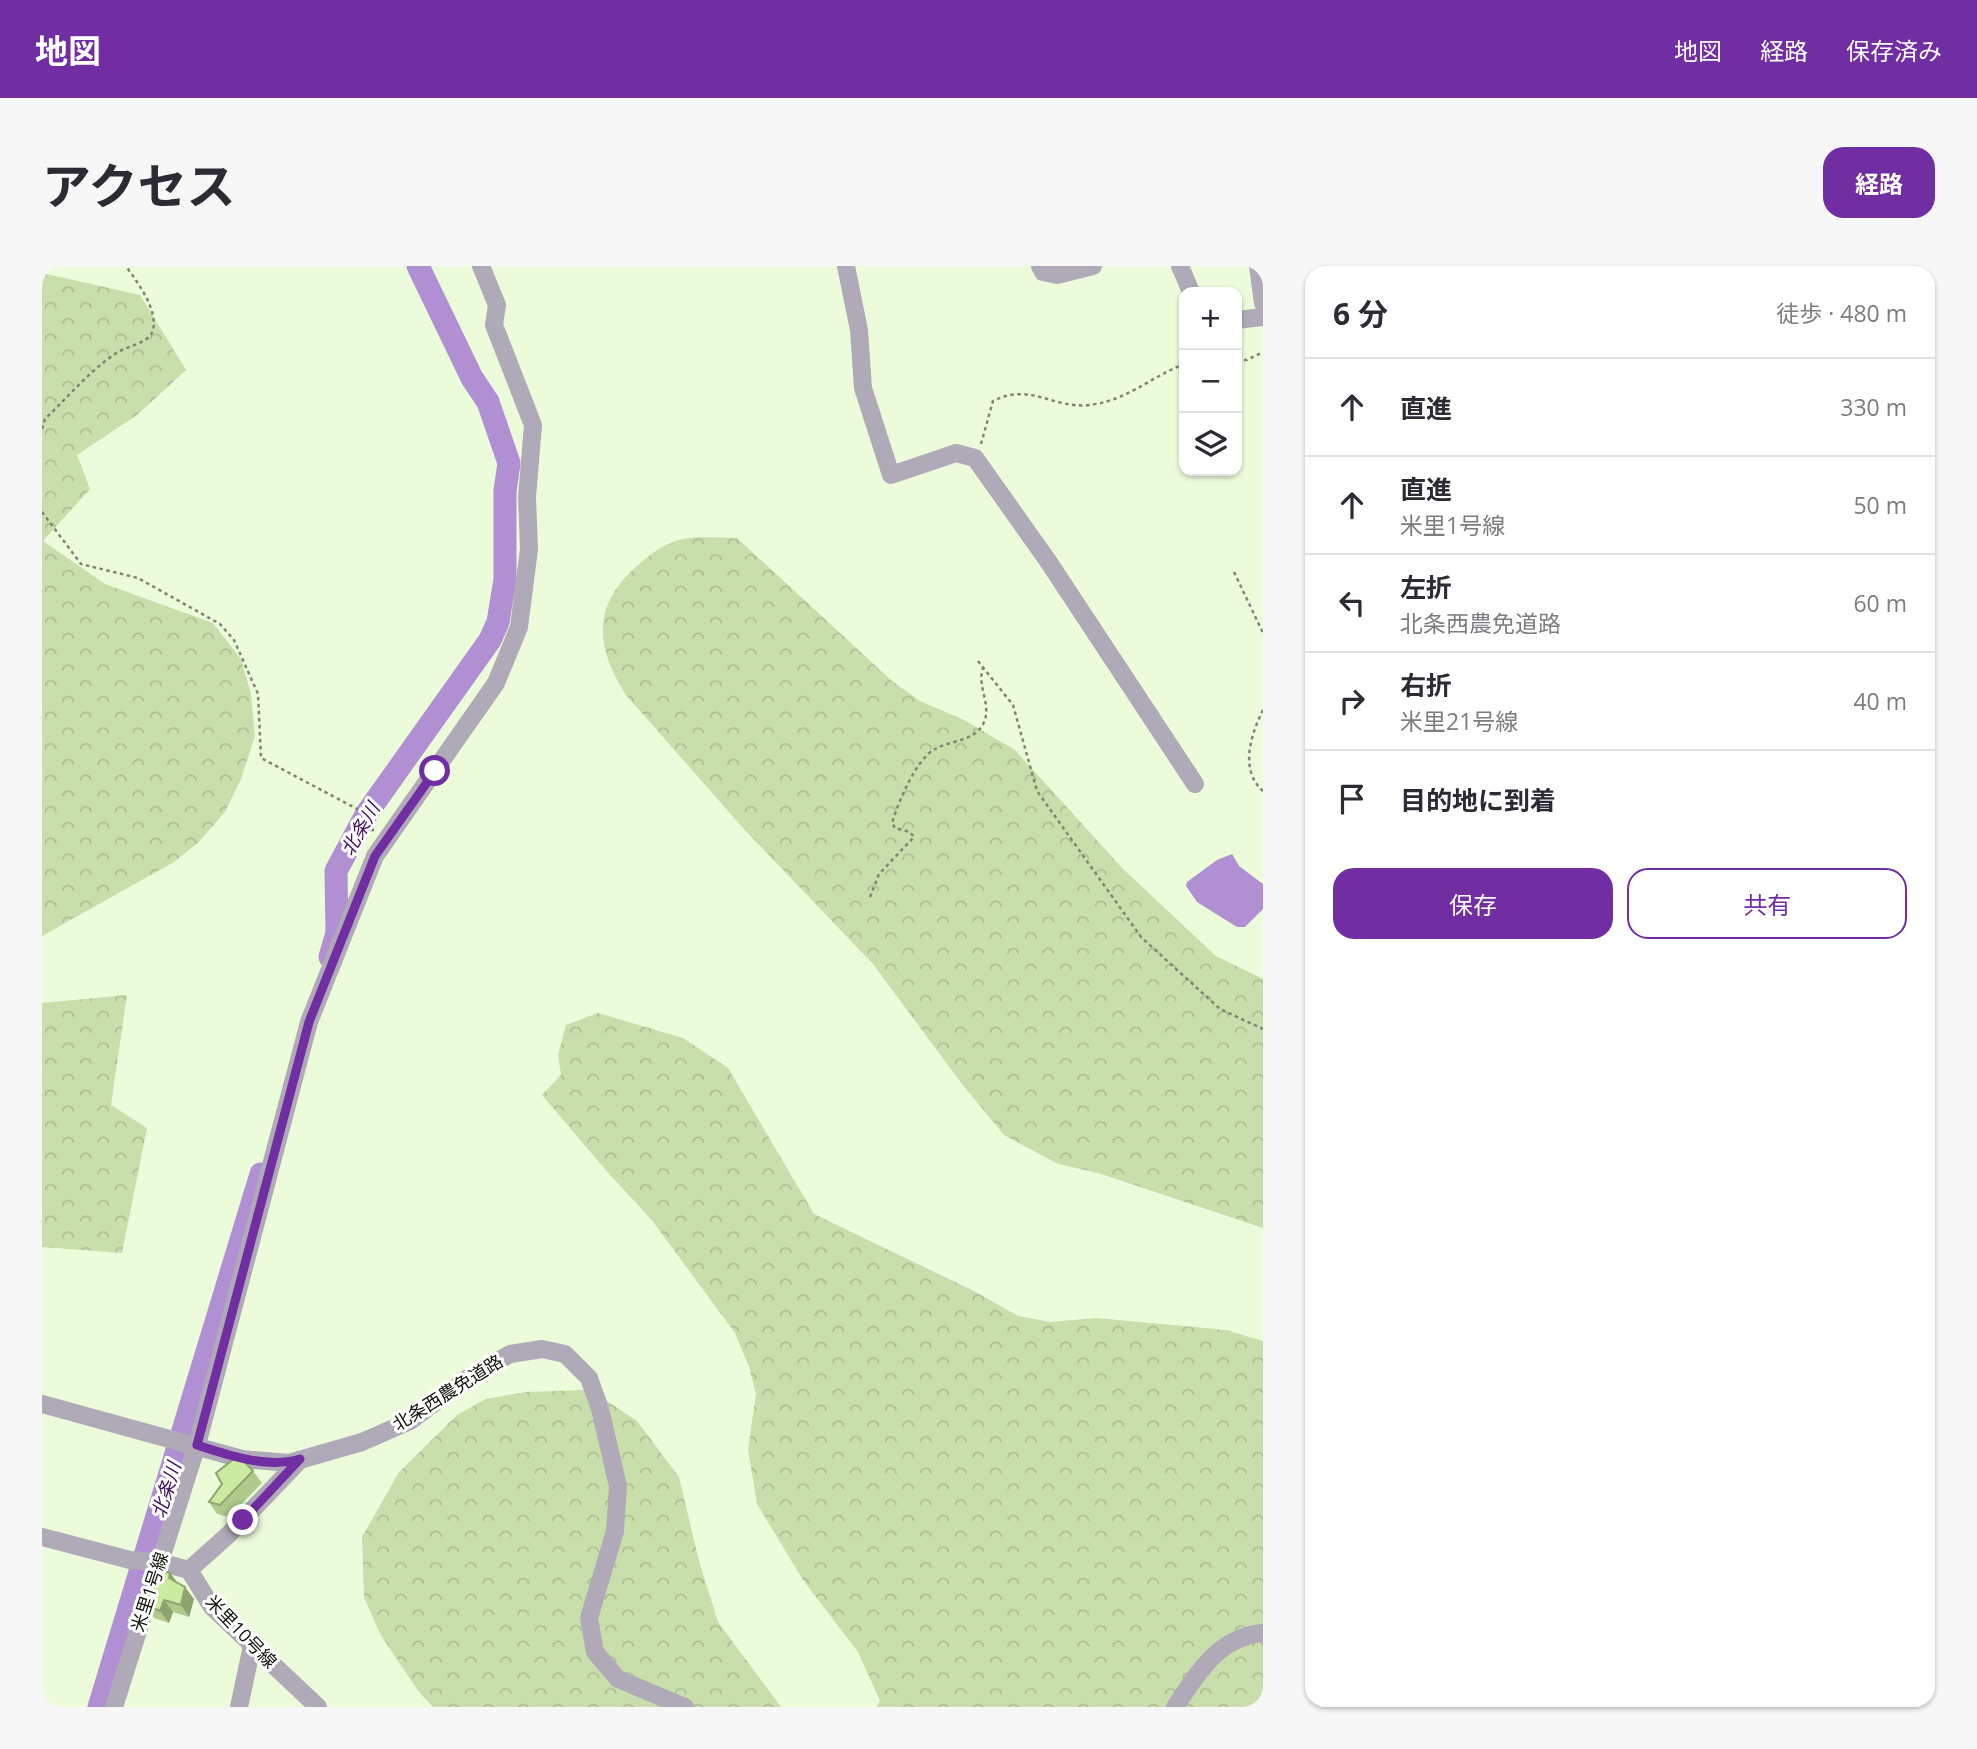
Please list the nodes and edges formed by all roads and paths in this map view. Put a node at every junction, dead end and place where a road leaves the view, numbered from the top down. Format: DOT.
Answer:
graph roads {
  1 [pos="126,266"];
  2 [pos="481,266"];
  3 [pos="846,266"];
  4 [pos="1040,266"];
  5 [pos="1093,266"];
  6 [pos="1180,266"];
  7 [pos="1258,266"];
  8 [pos="1189,287"];
  9 [pos="1263,303"];
  10 [pos="1263,317"];
  11 [pos="1242,319"];
  12 [pos="1263,352"];
  13 [pos="1242,360"];
  14 [pos="1179,367"];
  15 [pos="42,429"];
  16 [pos="975,458"];
  17 [pos="42,512"];
  18 [pos="1234,572"];
  19 [pos="1263,633"];
  20 [pos="978,661"];
  21 [pos="983,668"];
  22 [pos="1263,710"];
  23 [pos="1195,784"];
  24 [pos="1263,791"];
  25 [pos="368,842"];
  26 [pos="870,897"];
  27 [pos="1263,1029"];
  28 [pos="42,1404"];
  29 [pos="197,1445"];
  30 [pos="300,1459"];
  31 [pos="42,1537"];
  32 [pos="159,1562"];
  33 [pos="189,1570"];
  34 [pos="1263,1633"];
  35 [pos="252,1646"];
  36 [pos="114,1707"];
  37 [pos="239,1707"];
  38 [pos="318,1707"];
  39 [pos="685,1707"];
  40 [pos="1175,1707"];
  1 -- 15 [label="path"];
  2 -- 29 [label="street, 米里1号線"];
  3 -- 16 [label="street"];
  4 -- 5 [label="street"];
  6 -- 8 [label="street"];
  7 -- 9 [label="street"];
  10 -- 11 [label="street"];
  12 -- 13 [label="path"];
  14 -- 16 [label="path"];
  16 -- 23 [label="street"];
  17 -- 25 [label="path"];
  18 -- 19 [label="path"];
  20 -- 21 [label="path"];
  21 -- 26 [label="path"];
  21 -- 27 [label="path"];
  22 -- 24 [label="path"];
  28 -- 29 [label="street, 北条西農免道路"];
  29 -- 30 [label="street, 北条西農免道路"];
  29 -- 32 [label="street, 米里1号線"];
  30 -- 33 [label="street"];
  30 -- 39 [label="street, 北条西農免道路"];
  31 -- 32 [label="street"];
  32 -- 33 [label="street"];
  32 -- 36 [label="street, 米里1号線"];
  33 -- 35 [label="street, 米里10号線"];
  34 -- 40 [label="street"];
  35 -- 37 [label="street"];
  35 -- 38 [label="street, 米里10号線"];
}
